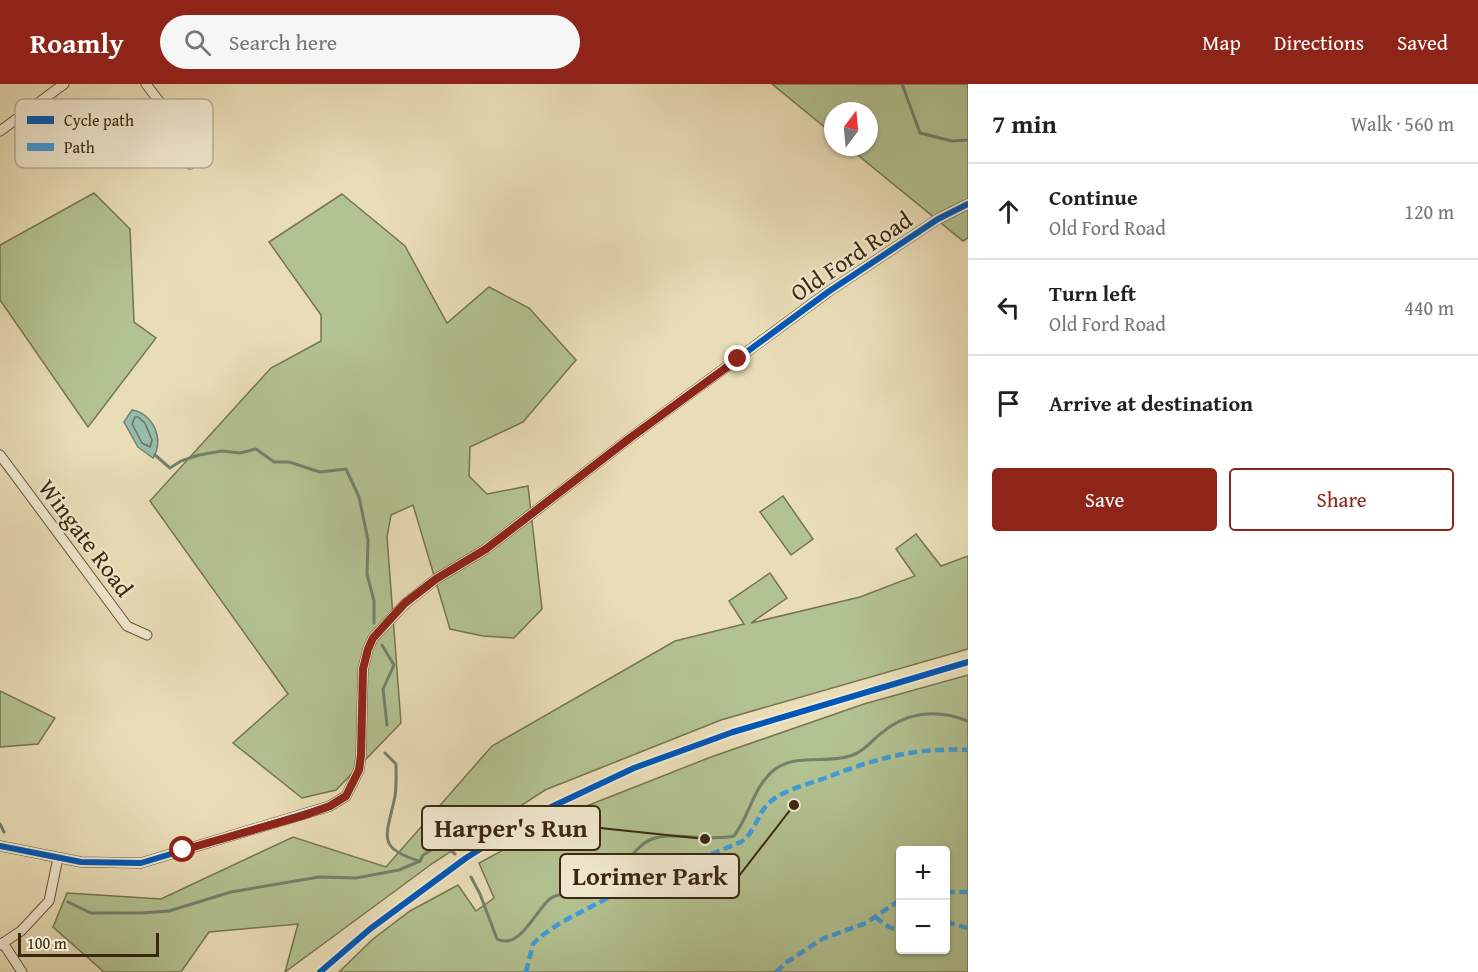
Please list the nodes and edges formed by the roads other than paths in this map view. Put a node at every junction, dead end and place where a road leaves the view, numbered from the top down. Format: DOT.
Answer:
graph roads {
  1 [pos="64,84"];
  2 [pos="146,84"];
  3 [pos="44,99"];
  4 [pos="157,99"];
  5 [pos="15,120"];
  6 [pos="0,131"];
  7 [pos="968,204"];
  8 [pos="0,456"];
  9 [pos="147,635"];
  10 [pos="0,846"];
  11 [pos="58,858"];
  12 [pos="1,944"];
  13 [pos="22,972"];
  1 -- 3 [label="street"];
  2 -- 4 [label="street"];
  5 -- 6 [label="street"];
  7 -- 11 [label="street, Old Ford Road"];
  8 -- 9 [label="street, Wingate Road"];
  10 -- 11 [label="street, Old Ford Road"];
  11 -- 12 [label="street"];
  12 -- 13 [label="street"];
}
